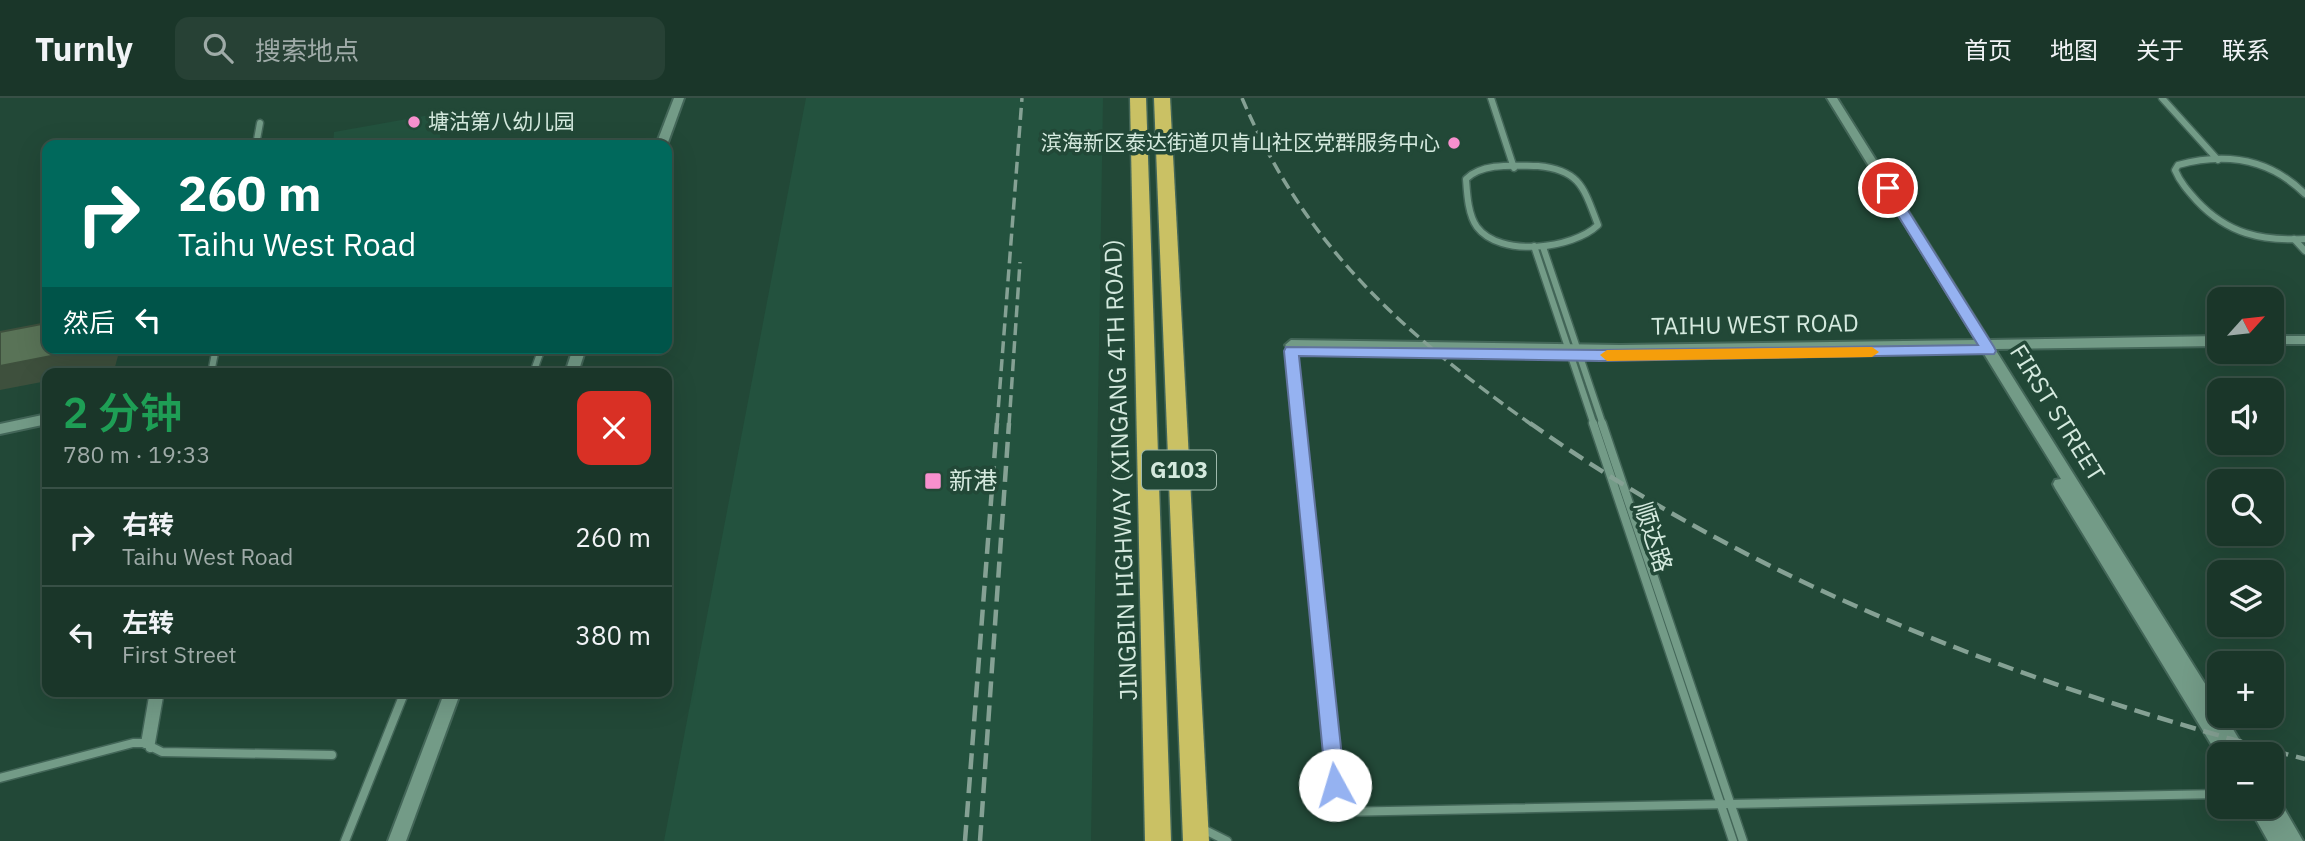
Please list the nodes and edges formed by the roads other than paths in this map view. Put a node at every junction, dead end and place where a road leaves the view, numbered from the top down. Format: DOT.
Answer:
graph roads {
  1 [pos="679,98"];
  2 [pos="1138,98"];
  3 [pos="1162,98"];
  4 [pos="1491,98"];
  5 [pos="1823,98"];
  6 [pos="1832,98"];
  7 [pos="2162,98"];
  8 [pos="258,124"];
  9 [pos="255,140"];
  10 [pos="663,140"];
  11 [pos="2218,160"];
  12 [pos="1514,168"];
  13 [pos="2305,194"];
  14 [pos="2294,239"];
  15 [pos="2305,239"];
  16 [pos="1534,246"];
  17 [pos="1544,247"];
  18 [pos="2305,251"];
  19 [pos="2284,340"];
  20 [pos="2305,340"];
  21 [pos="2207,341"];
  22 [pos="2305,345"];
  23 [pos="2284,346"];
  24 [pos="2207,347"];
  25 [pos="1291,348"];
  26 [pos="1982,348"];
  27 [pos="1575,352"];
  28 [pos="42,417"];
  29 [pos="0,427"];
  30 [pos="153,697"];
  31 [pos="159,697"];
  32 [pos="403,697"];
  33 [pos="451,697"];
  34 [pos="2218,742"];
  35 [pos="2233,742"];
  36 [pos="147,746"];
  37 [pos="332,755"];
  38 [pos="0,778"];
  39 [pos="2207,794"];
  40 [pos="1726,805"];
  41 [pos="2265,819"];
  42 [pos="2281,819"];
  43 [pos="1196,833"];
  44 [pos="345,841"];
  45 [pos="397,841"];
  46 [pos="1158,841"];
  47 [pos="1227,841"];
  48 [pos="1733,841"];
  49 [pos="1742,841"];
  50 [pos="2278,841"];
  51 [pos="2294,841"];
  1 -- 10 [label="main road"];
  2 -- 46 [label="highway, JINGBIN HIGHWAY (XINGANG 4TH ROAD) / G103"];
  3 -- 43 [label="highway, G103"];
  4 -- 12 [label="street"];
  5 -- 26 [label="main road, FIRST STREET"];
  6 -- 26 [label="main road, FIRST STREET"];
  7 -- 11 [label="street"];
  8 -- 9 [label="street"];
  11 -- 13 [label="street"];
  11 -- 14 [label="street"];
  12 -- 16 [label="street"];
  12 -- 17 [label="street"];
  14 -- 15 [label="street"];
  14 -- 18 [label="street"];
  16 -- 17 [label="street"];
  16 -- 27 [label="street, 顺达路"];
  17 -- 27 [label="street, 顺达路"];
  19 -- 20 [label="main road"];
  21 -- 26 [label="main road, TAIHU WEST ROAD"];
  22 -- 23 [label="main road"];
  24 -- 26 [label="main road, TAIHU WEST ROAD"];
  25 -- 27 [label="main road, TAIHU WEST ROAD"];
  25 -- 40 [label="street"];
  26 -- 27 [label="main road, TAIHU WEST ROAD"];
  26 -- 34 [label="main road, FIRST STREET"];
  26 -- 35 [label="main road, FIRST STREET"];
  27 -- 40 [label="street, 顺达路"];
  28 -- 29 [label="main road"];
  30 -- 36 [label="street"];
  31 -- 36 [label="street"];
  32 -- 44 [label="street"];
  33 -- 45 [label="main road"];
  36 -- 37 [label="street"];
  36 -- 38 [label="street"];
  39 -- 40 [label="street"];
  40 -- 48 [label="street, 顺达路"];
  40 -- 49 [label="street, 顺达路"];
  41 -- 50 [label="main road"];
  42 -- 51 [label="main road"];
  43 -- 47 [label="street"];
}
